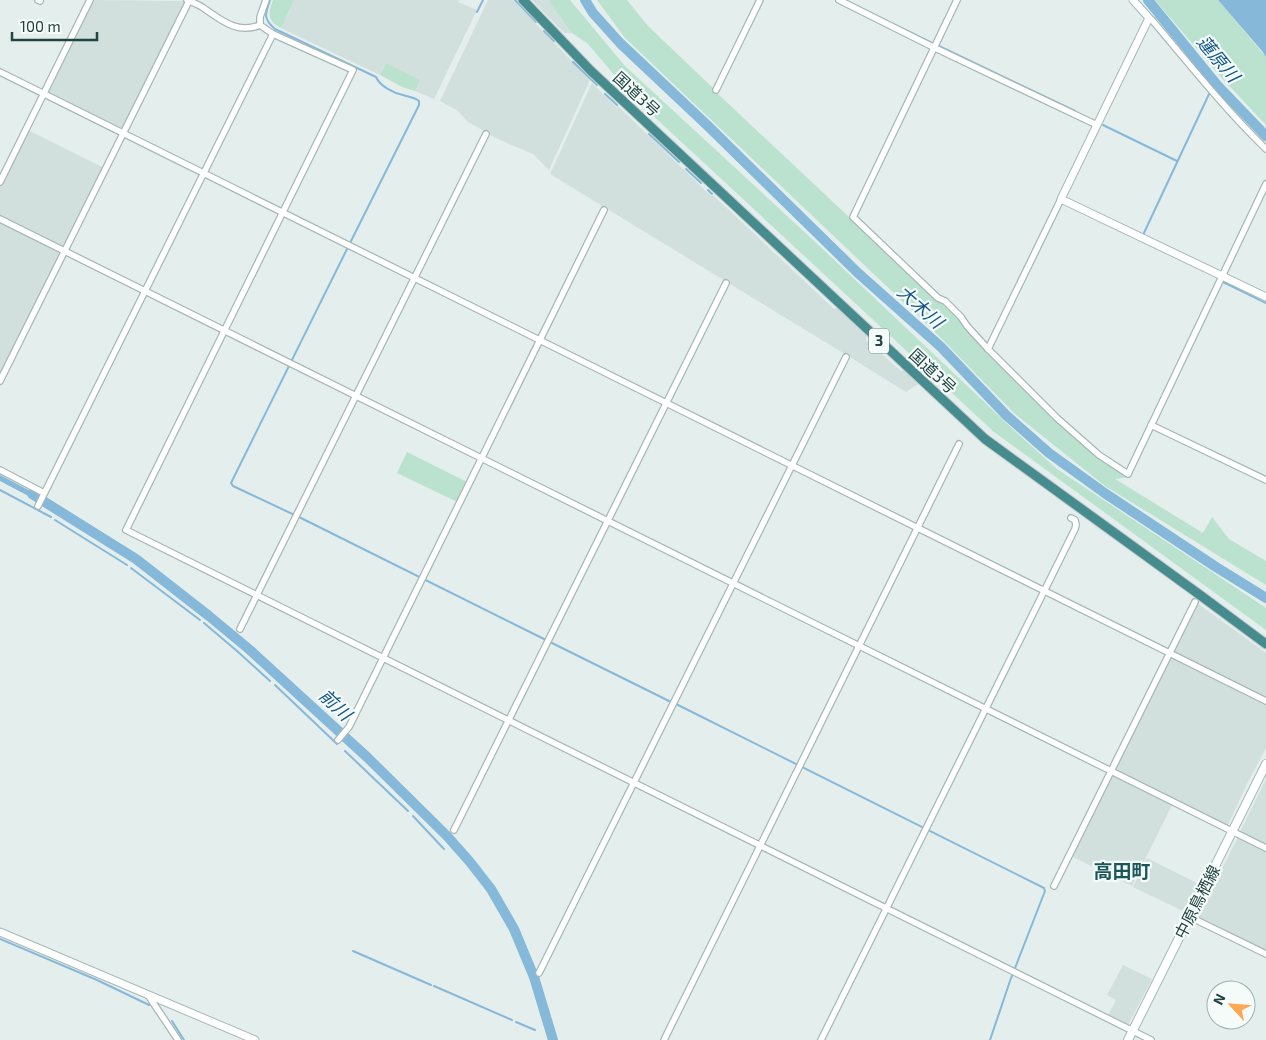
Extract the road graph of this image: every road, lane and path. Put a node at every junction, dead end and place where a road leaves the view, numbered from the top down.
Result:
1 (90, 0) edge
2 (188, 0) edge
3 (266, 0) edge
4 (523, 0) edge
5 (760, 0) edge
6 (839, 0) edge
7 (957, 0) edge
8 (1133, 0) edge
9 (1148, 18) junction
10 (260, 25) junction
11 (273, 34) junction
12 (935, 48) junction
13 (0, 72) edge
14 (716, 90) dead end
15 (43, 94) junction
16 (1097, 125) junction
17 (123, 133) junction
18 (486, 134) dead end
19 (1266, 149) edge
20 (204, 173) junction
21 (0, 182) edge
22 (1266, 184) edge
23 (1061, 198) junction
24 (604, 210) dead end
25 (283, 212) junction
26 (0, 219) edge
27 (65, 251) junction
28 (1222, 276) junction
29 (414, 277) junction
30 (726, 283) dead end
31 (145, 291) junction
32 (1266, 297) edge
33 (225, 331) junction
34 (540, 340) junction
35 (988, 349) junction
36 (846, 357) dead end
37 (0, 381) edge
38 (355, 395) junction
39 (666, 403) junction
40 (1151, 425) junction
41 (959, 444) dead end
42 (481, 458) junction
43 (792, 466) junction
44 (0, 470) edge
45 (1266, 480) edge
46 (44, 493) junction
47 (38, 505) dead end
48 (1071, 518) dead end
49 (607, 521) junction
50 (918, 528) junction
51 (733, 584) junction
52 (1044, 590) junction
53 (256, 595) junction
54 (1195, 602) dead end
55 (240, 628) dead end
56 (1266, 644) edge
57 (859, 646) junction
58 (1170, 653) junction
59 (382, 658) junction
60 (1266, 701) edge
61 (986, 710) junction
62 (508, 720) junction
63 (338, 740) dead end
64 (1266, 764) edge
65 (1110, 771) junction
66 (634, 784) junction
67 (454, 830) dead end
68 (1233, 831) junction
69 (760, 846) junction
70 (1266, 848) edge
71 (1054, 886) dead end
72 (886, 908) junction
73 (1190, 917) junction
74 (0, 932) edge
75 (1266, 954) edge
76 (539, 973) dead end
77 (148, 995) junction
78 (1133, 1031) junction
79 (178, 1040) edge
80 (255, 1040) edge
81 (664, 1040) edge
82 (820, 1040) edge
83 (1128, 1040) edge
84 (1151, 1040) edge

1 - 15 street
2 - 10 street
2 - 17 street
3 - 10 street
4 - 56 highway, 国道3号 / 3
5 - 14 street
6 - 12 street
7 - 12 street
8 - 9 street
9 - 16 street
9 - 19 street
10 - 11 street
11 - 20 street
11 - 25 street
12 - 16 street
12 - 35 street
13 - 15 street
15 - 17 street
15 - 21 street
16 - 23 street
17 - 20 street
17 - 27 street
18 - 29 street
20 - 25 street
20 - 31 street
22 - 28 street
23 - 28 street
23 - 35 street
24 - 34 street
25 - 29 street
25 - 33 street
26 - 27 street
27 - 31 street
27 - 37 street
28 - 32 street
28 - 40 street
29 - 34 street
29 - 38 street
30 - 39 street
31 - 33 street
31 - 46 street
33 - 38 street
33 - 53 street
34 - 39 street
34 - 42 street
35 - 40 street
36 - 43 street
38 - 42 street
38 - 53 street
39 - 43 street
39 - 49 street
40 - 45 street
41 - 50 street
42 - 49 street
42 - 59 street
43 - 50 street
43 - 51 street
44 - 46 street
46 - 47 street
48 - 52 street
49 - 51 street
49 - 62 street
50 - 52 street
50 - 57 street
51 - 57 street
51 - 66 street
52 - 58 street
52 - 61 street
53 - 55 street
53 - 59 street
54 - 58 street
57 - 61 street
57 - 69 street
58 - 60 street
58 - 65 street
59 - 62 street
59 - 63 street
61 - 65 street
61 - 72 street
62 - 66 street
62 - 67 street
64 - 68 main road, 中原鳥栖線
65 - 68 street
65 - 71 street
66 - 69 street
66 - 76 street
68 - 70 street
68 - 73 main road, 中原鳥栖線
69 - 72 street
69 - 81 street
72 - 78 street
72 - 82 street
73 - 75 street
73 - 78 main road, 中原鳥栖線
74 - 77 street
77 - 79 street
77 - 80 street
78 - 83 main road, 中原鳥栖線
78 - 84 street

